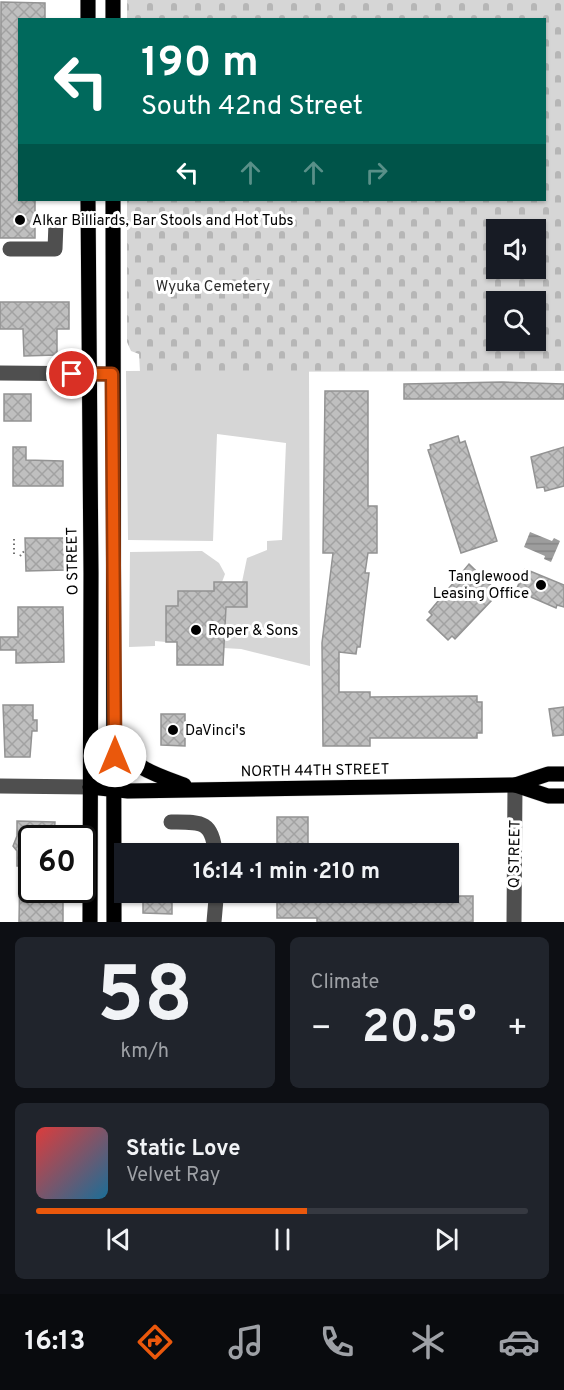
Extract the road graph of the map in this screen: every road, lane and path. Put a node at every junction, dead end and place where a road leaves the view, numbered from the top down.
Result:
1 (88, 0) edge
2 (113, 0) edge
3 (88, 18) edge
4 (113, 18) edge
5 (88, 201) edge
6 (113, 201) edge
7 (56, 223) dead end
8 (10, 249) dead end
9 (0, 373) edge
10 (87, 374) junction
11 (112, 374) junction
12 (14, 538) dead end
13 (25, 550) dead end
14 (14, 556) dead end
15 (20, 556) dead end
16 (115, 739) junction
17 (564, 774) edge
18 (515, 785) junction
19 (0, 786) edge
20 (90, 787) junction
21 (115, 789) junction
22 (195, 790) junction
23 (564, 796) edge
24 (171, 822) dead end
25 (214, 843) edge
26 (216, 903) edge
27 (90, 922) edge
28 (114, 922) edge
29 (214, 922) edge
30 (514, 922) edge

1 - 3 main road
2 - 4 main road
5 - 10 main road, O STREET
6 - 11 main road
7 - 8 street
9 - 10 street
10 - 11 street
10 - 20 main road, O STREET
11 - 16 main road
12 - 14 path
13 - 15 path
16 - 21 main road
16 - 22 main road
17 - 18 main road, NORTH 44TH STREET
18 - 22 main road, NORTH 44TH STREET
18 - 23 main road, NORTH 44TH STREET
18 - 30 street, Q STREET
19 - 20 street
20 - 21 main road, NORTH 44TH STREET
20 - 27 main road, O STREET
21 - 22 main road, NORTH 44TH STREET
21 - 28 main road
24 - 25 street
26 - 29 street

